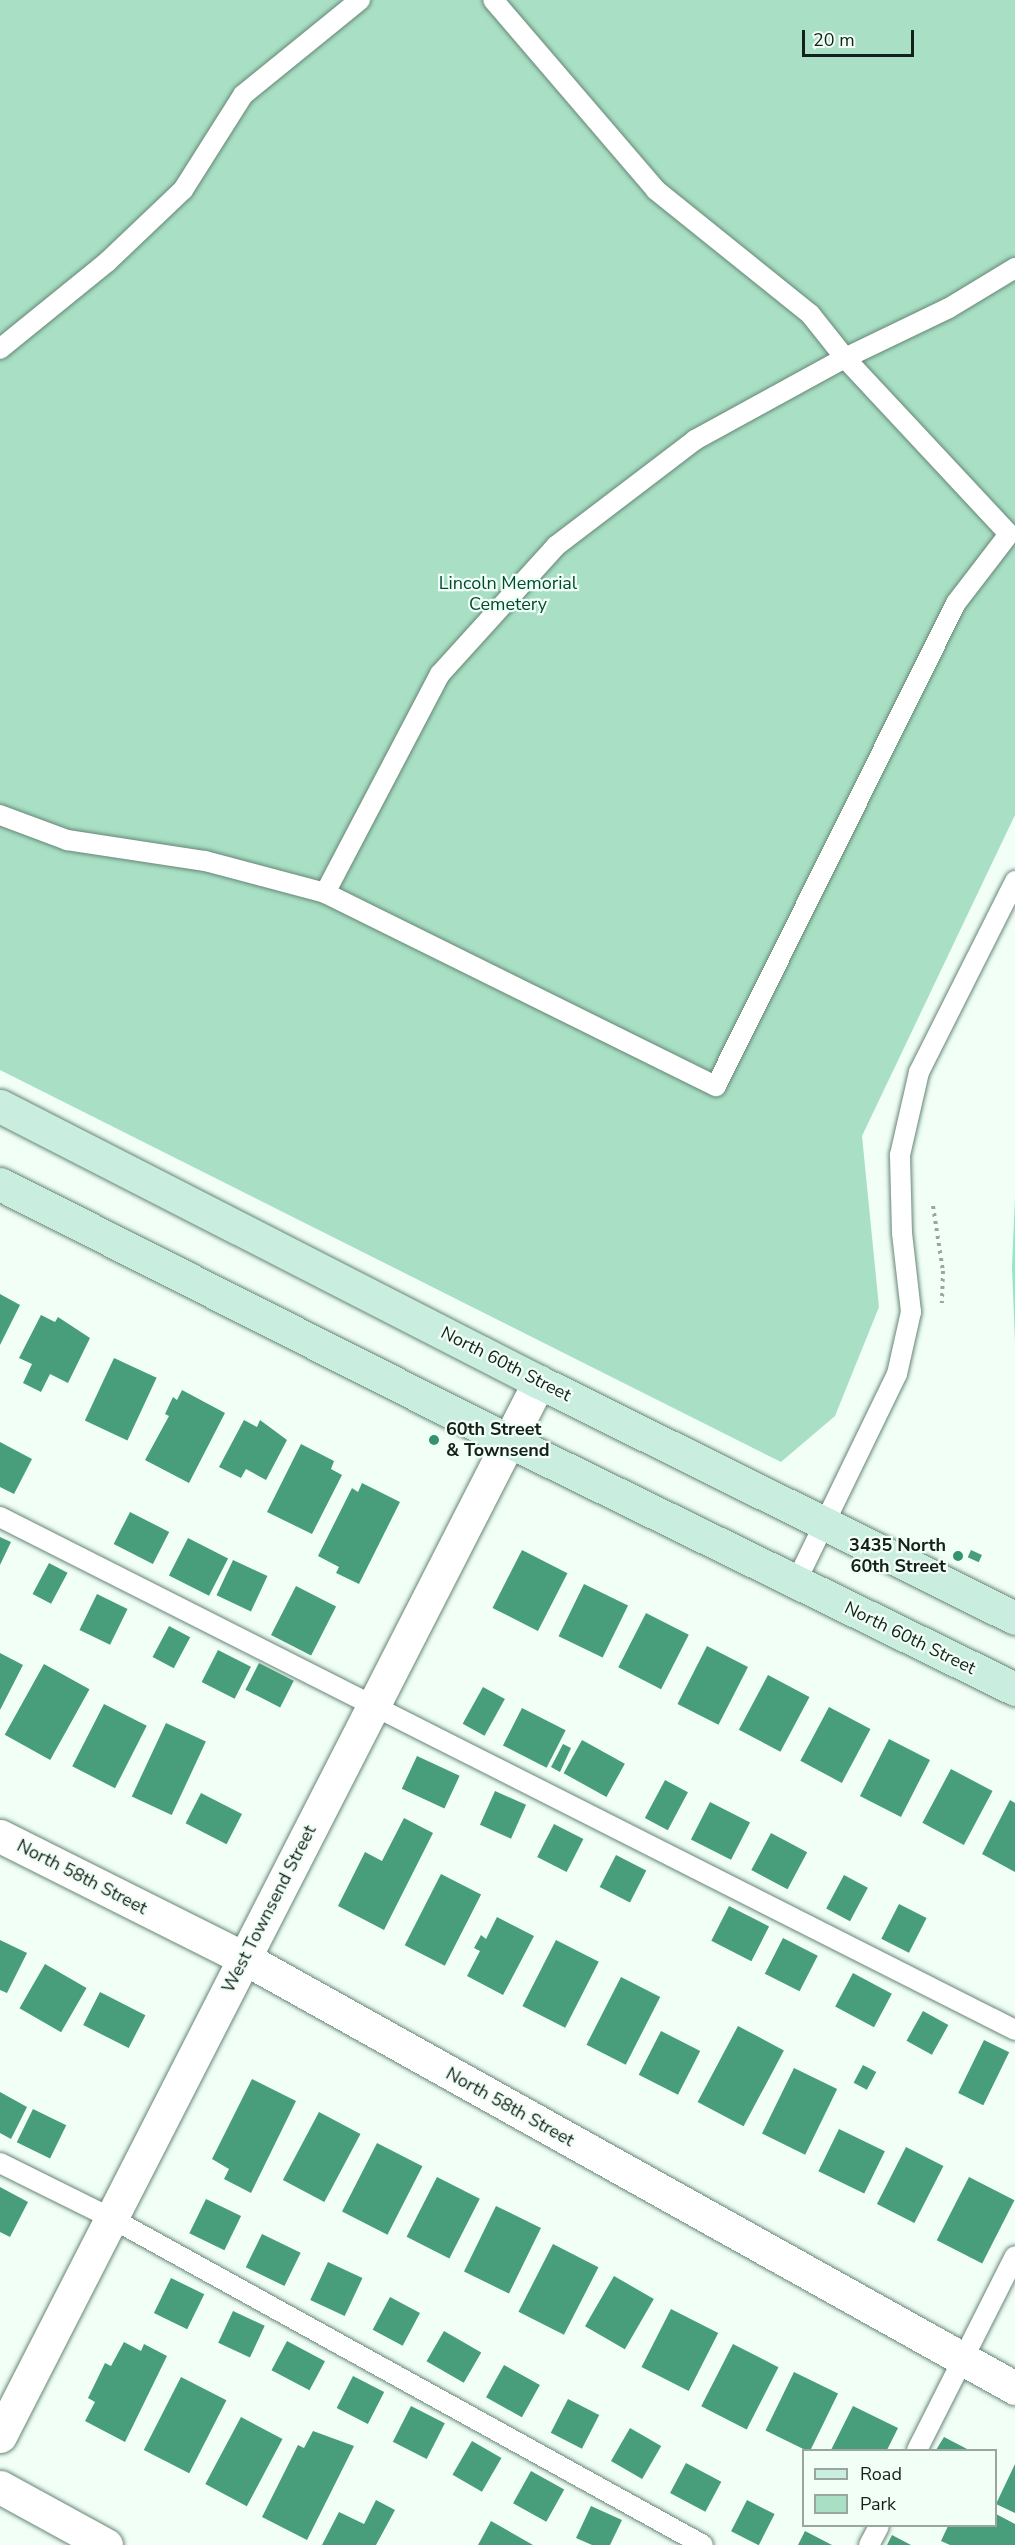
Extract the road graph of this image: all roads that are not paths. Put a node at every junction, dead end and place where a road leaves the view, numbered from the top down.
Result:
1 (360, 0) edge
2 (493, 0) edge
3 (1015, 268) edge
4 (0, 349) edge
5 (845, 358) junction
6 (0, 815) edge
7 (1015, 881) edge
8 (325, 893) junction
9 (0, 1106) edge
10 (0, 1184) edge
11 (539, 1382) junction
12 (509, 1441) junction
13 (0, 1517) edge
14 (825, 1523) junction
15 (796, 1582) junction
16 (1015, 1618) edge
17 (1015, 1689) edge
18 (372, 1707) junction
19 (0, 1836) edge
20 (244, 1958) junction
21 (1015, 2030) edge
22 (0, 2163) edge
23 (111, 2218) junction
24 (1015, 2256) edge
25 (963, 2359) junction
26 (1015, 2388) edge
27 (0, 2436) edge
28 (918, 2449) edge
29 (0, 2487) edge
30 (878, 2527) edge
31 (106, 2545) edge
32 (702, 2545) edge
33 (869, 2545) edge

1 - 4 lane
2 - 5 lane
3 - 5 lane
5 - 8 lane
5 - 8 lane
6 - 8 lane
7 - 14 lane
9 - 11 main road, North 60th Street
10 - 12 main road, North 60th Street
11 - 12 street, West Townsend Street
11 - 14 main road, North 60th Street
12 - 15 main road, North 60th Street
12 - 18 street, West Townsend Street
13 - 18 lane
14 - 15 lane
14 - 16 main road, North 60th Street
15 - 17 main road, North 60th Street
18 - 20 street, West Townsend Street
18 - 21 lane
19 - 20 street, North 58th Street
20 - 23 street, West Townsend Street
20 - 25 street, North 58th Street
22 - 23 lane
23 - 27 street, West Townsend Street
23 - 32 lane
24 - 25 lane
25 - 26 street, North 58th Street
25 - 28 lane
29 - 31 street
30 - 33 lane

